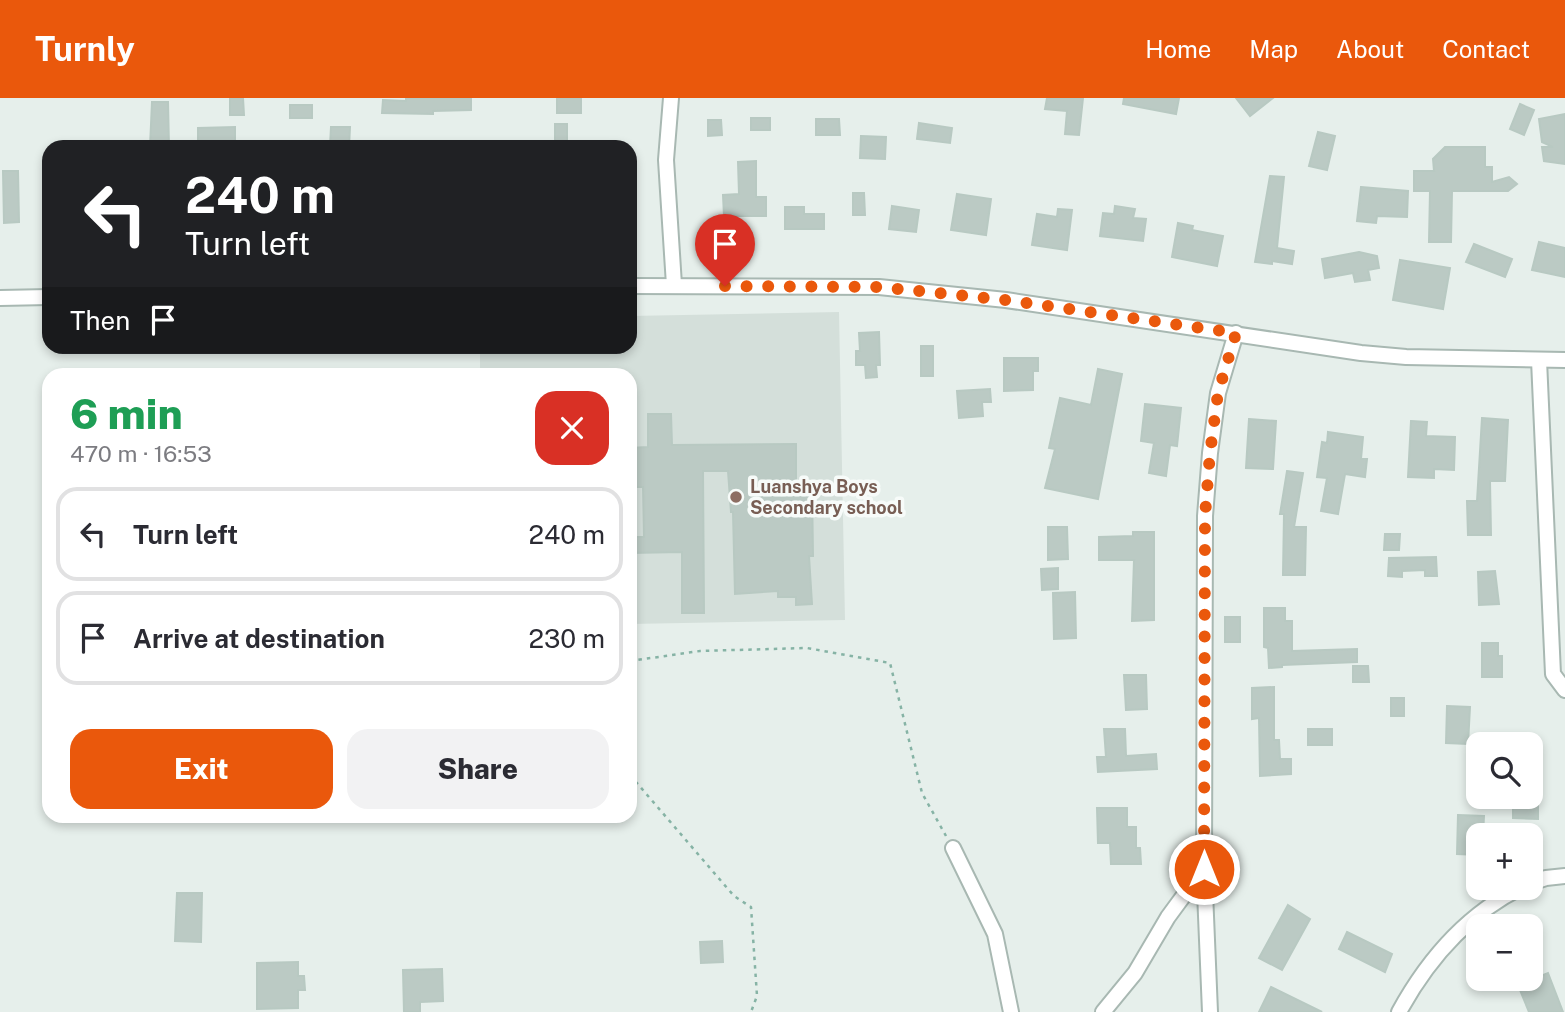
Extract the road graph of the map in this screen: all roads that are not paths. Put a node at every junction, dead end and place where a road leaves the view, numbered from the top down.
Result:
1 (671, 98) edge
2 (674, 285) junction
3 (637, 286) edge
4 (42, 297) edge
5 (0, 298) edge
6 (1236, 333) junction
7 (1539, 360) junction
8 (1565, 360) edge
9 (1565, 690) edge
10 (953, 848) road end
11 (1204, 869) junction
12 (1565, 876) edge
13 (1543, 879) edge
14 (1503, 900) edge
15 (1011, 1012) edge
16 (1103, 1012) edge
17 (1210, 1012) edge
18 (1399, 1012) edge

1 - 2 street
2 - 3 street
2 - 6 street
4 - 5 street
6 - 7 street
6 - 11 street
7 - 8 street
7 - 9 street
10 - 15 street
11 - 16 street
11 - 17 street
12 - 13 street
14 - 18 street

